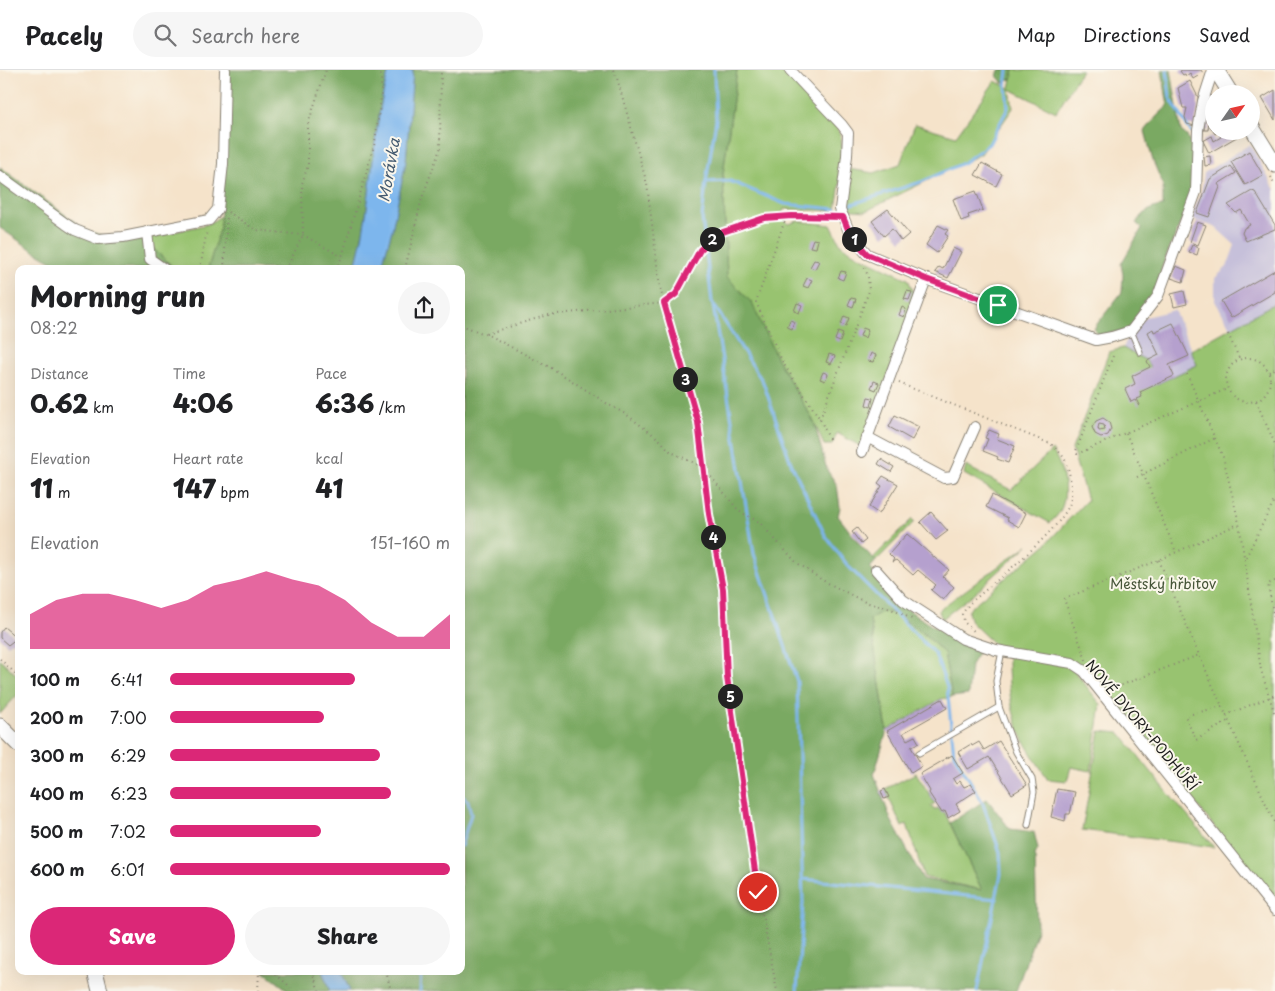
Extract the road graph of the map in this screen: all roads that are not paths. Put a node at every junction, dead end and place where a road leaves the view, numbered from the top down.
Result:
1 (225, 70) edge
2 (790, 70) edge
3 (1215, 70) edge
4 (1225, 85) edge
5 (1260, 140) edge
6 (1275, 165) edge
7 (0, 176) edge
8 (147, 232) junction
9 (158, 265) edge
10 (926, 279) junction
11 (1131, 331) junction
12 (1140, 352) dead end
13 (975, 426) dead end
14 (867, 437) junction
15 (862, 452) dead end
16 (876, 570) dead end
17 (1002, 651) junction
18 (999, 707) junction
19 (0, 726) edge
20 (15, 741) edge
21 (919, 753) dead end
22 (1028, 825) dead end
23 (1275, 910) edge
24 (97, 975) edge
25 (100, 991) edge

1 - 8 street
2 - 10 street
3 - 4 main road
3 - 11 street
5 - 6 main road
7 - 8 street
8 - 9 street
10 - 11 street
10 - 14 street
11 - 12 lane
13 - 14 street
14 - 15 street
16 - 17 street, NOVÉ DVORY-PODHŮŘÍ
17 - 18 lane
17 - 23 street, NOVÉ DVORY-PODHŮŘÍ
18 - 21 lane
18 - 22 lane
19 - 20 main road
24 - 25 main road

